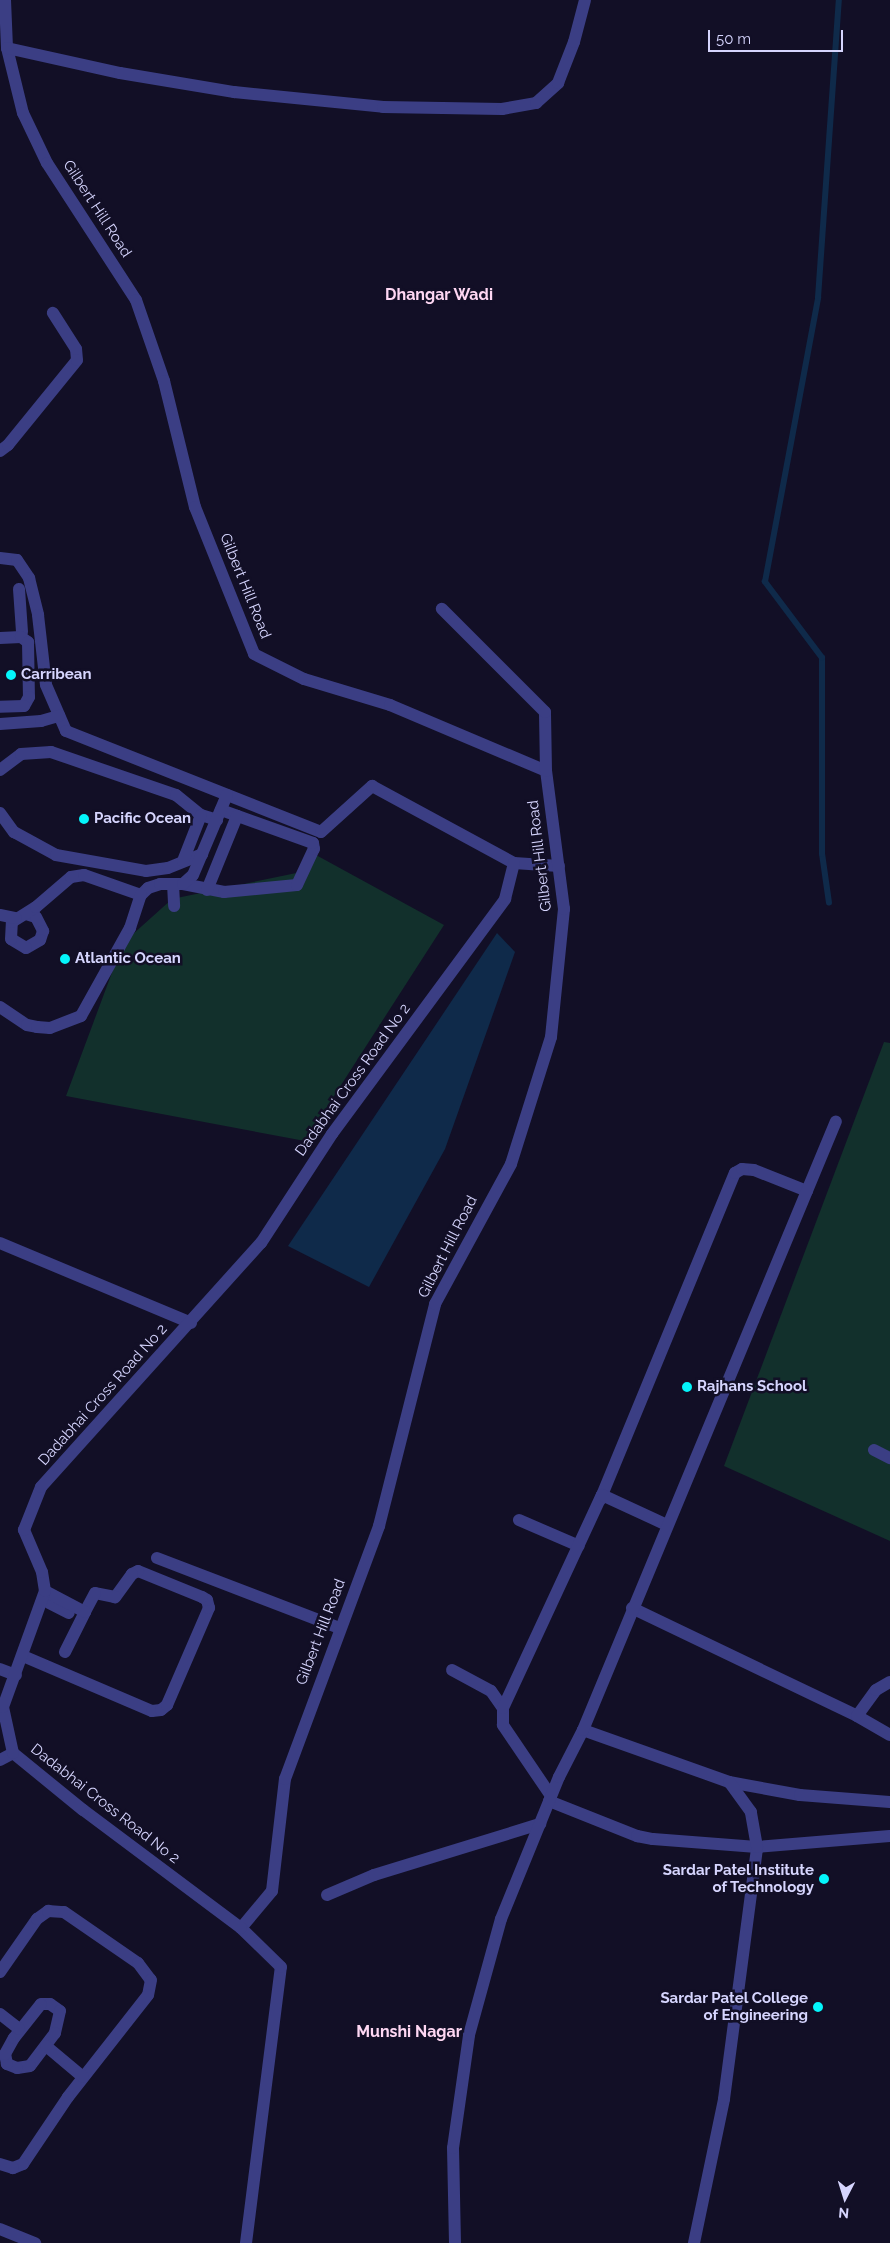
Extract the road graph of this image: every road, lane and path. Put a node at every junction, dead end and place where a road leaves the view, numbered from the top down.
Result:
1 (5, 0) edge
2 (585, 0) edge
3 (7, 48) junction
4 (53, 313) dead end
5 (0, 451) edge
6 (0, 558) edge
7 (19, 589) dead end
8 (442, 609) dead end
9 (40, 630) junction
10 (22, 632) junction
11 (0, 634) edge
12 (0, 638) edge
13 (0, 707) edge
14 (59, 716) junction
15 (0, 724) edge
16 (0, 770) edge
17 (546, 771) junction
18 (226, 795) junction
19 (0, 813) edge
20 (201, 815) junction
21 (237, 816) junction
22 (216, 820) junction
23 (228, 839) junction
24 (202, 854) junction
25 (183, 861) junction
26 (514, 863) junction
27 (559, 866) junction
28 (178, 884) junction
29 (207, 890) junction
30 (141, 895) junction
31 (174, 906) dead end
32 (0, 915) edge
33 (0, 1007) edge
34 (836, 1121) dead end
35 (808, 1191) junction
36 (0, 1243) edge
37 (191, 1323) junction
38 (874, 1450) dead end
39 (890, 1458) edge
40 (600, 1500) junction
41 (519, 1520) dead end
42 (667, 1525) junction
43 (579, 1546) junction
44 (157, 1558) dead end
45 (44, 1595) junction
46 (632, 1608) junction
47 (85, 1612) junction
48 (69, 1613) dead end
49 (339, 1628) junction
50 (65, 1652) dead end
51 (23, 1656) junction
52 (0, 1669) edge
53 (452, 1670) dead end
54 (16, 1675) junction
55 (890, 1682) edge
56 (503, 1708) junction
57 (857, 1716) junction
58 (583, 1730) junction
59 (890, 1735) edge
60 (13, 1753) junction
61 (0, 1760) edge
62 (729, 1782) junction
63 (550, 1798) junction
64 (890, 1802) edge
65 (540, 1824) junction
66 (890, 1836) edge
67 (757, 1847) junction
68 (327, 1895) dead end
69 (241, 1928) junction
70 (0, 1972) edge
71 (0, 2014) edge
72 (19, 2030) junction
73 (46, 2046) junction
74 (83, 2077) junction
75 (0, 2164) edge
76 (0, 2229) edge
77 (35, 2243) edge
78 (246, 2243) edge
79 (455, 2243) edge
80 (694, 2243) edge

1 - 3 street, Gilbert Hill Road
2 - 3 street
3 - 17 street, Gilbert Hill Road
4 - 5 street
6 - 9 street
7 - 10 street
8 - 17 street
9 - 10 street
9 - 14 street
10 - 11 street
12 - 13 street
14 - 15 street
14 - 18 street
16 - 20 street
17 - 27 street, Gilbert Hill Road
18 - 22 street
18 - 26 street
19 - 25 street
20 - 22 street
20 - 25 street
21 - 22 street
21 - 23 street
21 - 29 street
22 - 23 street
22 - 24 street
23 - 29 street
24 - 25 street
24 - 28 street
26 - 27 street
26 - 37 street, Dadabhai Cross Road No 2
27 - 49 street, Gilbert Hill Road
28 - 29 street
28 - 30 street
28 - 31 street
30 - 32 street
30 - 33 street
34 - 35 street
35 - 40 street
35 - 42 street
36 - 37 street
37 - 45 street, Dadabhai Cross Road No 2
38 - 39 street
40 - 42 street
40 - 43 street
41 - 43 street
42 - 46 street
43 - 56 street
44 - 49 street
45 - 47 street
45 - 48 street
45 - 51 street, Dadabhai Cross Road No 2
46 - 57 street
46 - 58 street
47 - 50 street
47 - 51 street
49 - 69 street, Gilbert Hill Road
51 - 54 street, Dadabhai Cross Road No 2
52 - 54 street
53 - 56 street
54 - 60 street, Dadabhai Cross Road No 2
55 - 57 street
56 - 63 street
57 - 59 street
58 - 62 street
58 - 63 street
60 - 61 street
60 - 69 street, Dadabhai Cross Road No 2
62 - 64 street
62 - 67 street
63 - 65 street
63 - 67 street
65 - 68 street
65 - 79 street
66 - 67 street
67 - 80 street
69 - 78 street, Dadabhai Cross Road No 2
70 - 74 street
71 - 72 street
72 - 73 street
72 - 73 street
73 - 74 street
74 - 75 street
76 - 77 street

